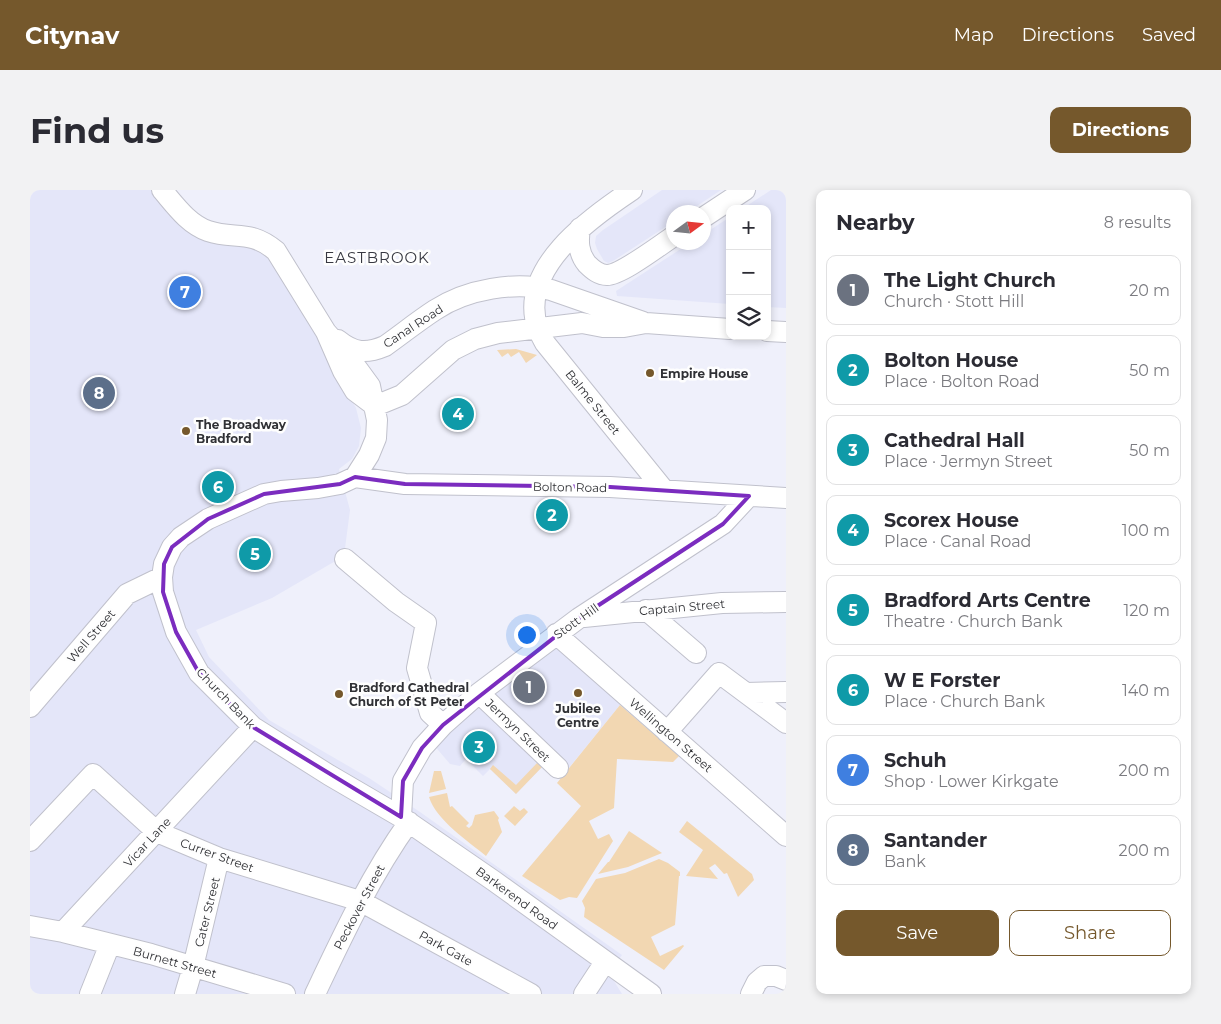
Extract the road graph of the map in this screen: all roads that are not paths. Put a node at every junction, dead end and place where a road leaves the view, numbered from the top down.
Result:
1 (162, 190) edge
2 (632, 190) edge
3 (745, 190) edge
4 (711, 212) edge
5 (580, 228) junction
6 (666, 241) edge
7 (538, 286) junction
8 (646, 323) junction
9 (538, 329) junction
10 (726, 329) edge
11 (771, 331) edge
12 (326, 332) junction
13 (786, 332) edge
14 (375, 406) junction
15 (354, 477) junction
16 (664, 490) junction
17 (749, 496) junction
18 (786, 498) edge
19 (345, 559) dead end
20 (162, 577) junction
21 (786, 602) edge
22 (646, 610) junction
23 (579, 618) junction
24 (556, 634) junction
25 (696, 653) dead end
26 (786, 692) edge
27 (479, 693) junction
28 (746, 693) junction
29 (30, 707) edge
30 (786, 723) edge
31 (443, 725) junction
32 (253, 727) junction
33 (667, 732) junction
34 (558, 768) dead end
35 (405, 819) junction
36 (157, 832) junction
37 (786, 836) edge
38 (30, 841) edge
39 (219, 858) junction
40 (360, 901) junction
41 (30, 926) edge
42 (64, 932) junction
43 (110, 944) junction
44 (605, 962) junction
45 (193, 967) junction
46 (624, 974) junction
47 (786, 980) edge
48 (90, 994) edge
49 (185, 994) edge
50 (285, 994) edge
51 (314, 994) edge
52 (531, 994) edge
53 (584, 994) edge
54 (635, 994) edge
55 (651, 994) edge
56 (751, 994) edge

1 - 12 street
2 - 5 street
3 - 4 street
5 - 6 street
5 - 7 street
7 - 8 street, Canal Road
7 - 9 street, Balme Street
7 - 12 street, Canal Road
8 - 9 street, Canal Road
8 - 10 street, Canal Road
9 - 14 street, Canal Road
9 - 16 street, Balme Street
11 - 13 street
12 - 14 street
14 - 15 street
15 - 16 street, Bolton Road
15 - 20 street, Church Bank
16 - 17 street, Bolton Road
17 - 18 street, Bolton Road
17 - 23 street, Stott Hill
19 - 31 street
20 - 29 street, Well Street
20 - 32 street, Church Bank
21 - 22 street, Captain Street
22 - 23 street, Captain Street
22 - 25 street
23 - 24 street, Stott Hill
24 - 27 street, Stott Hill
24 - 33 street, Wellington Street
26 - 28 street
27 - 31 street, Stott Hill
27 - 34 street, Jermyn Street
28 - 30 street
28 - 33 street
31 - 35 street, Stott Hill
32 - 35 street, Church Bank
32 - 36 street, Vicar Lane
33 - 37 street, Wellington Street
35 - 40 street, Peckover Street
35 - 44 street, Barkerend Road
36 - 38 street, Currer Street
36 - 39 street, Currer Street
36 - 42 street, Vicar Lane
39 - 40 street, Currer Street
39 - 45 street, Cater Street
40 - 51 street, Peckover Street
40 - 52 street, Park Gate
41 - 42 street
42 - 43 street, Burnett Street
43 - 45 street, Burnett Street
43 - 48 street
44 - 46 street, Barkerend Road
44 - 53 street
45 - 49 street, Cater Street
45 - 50 street, Burnett Street
46 - 54 street, Barkerend Road
46 - 55 street, Barkerend Road
47 - 56 street

